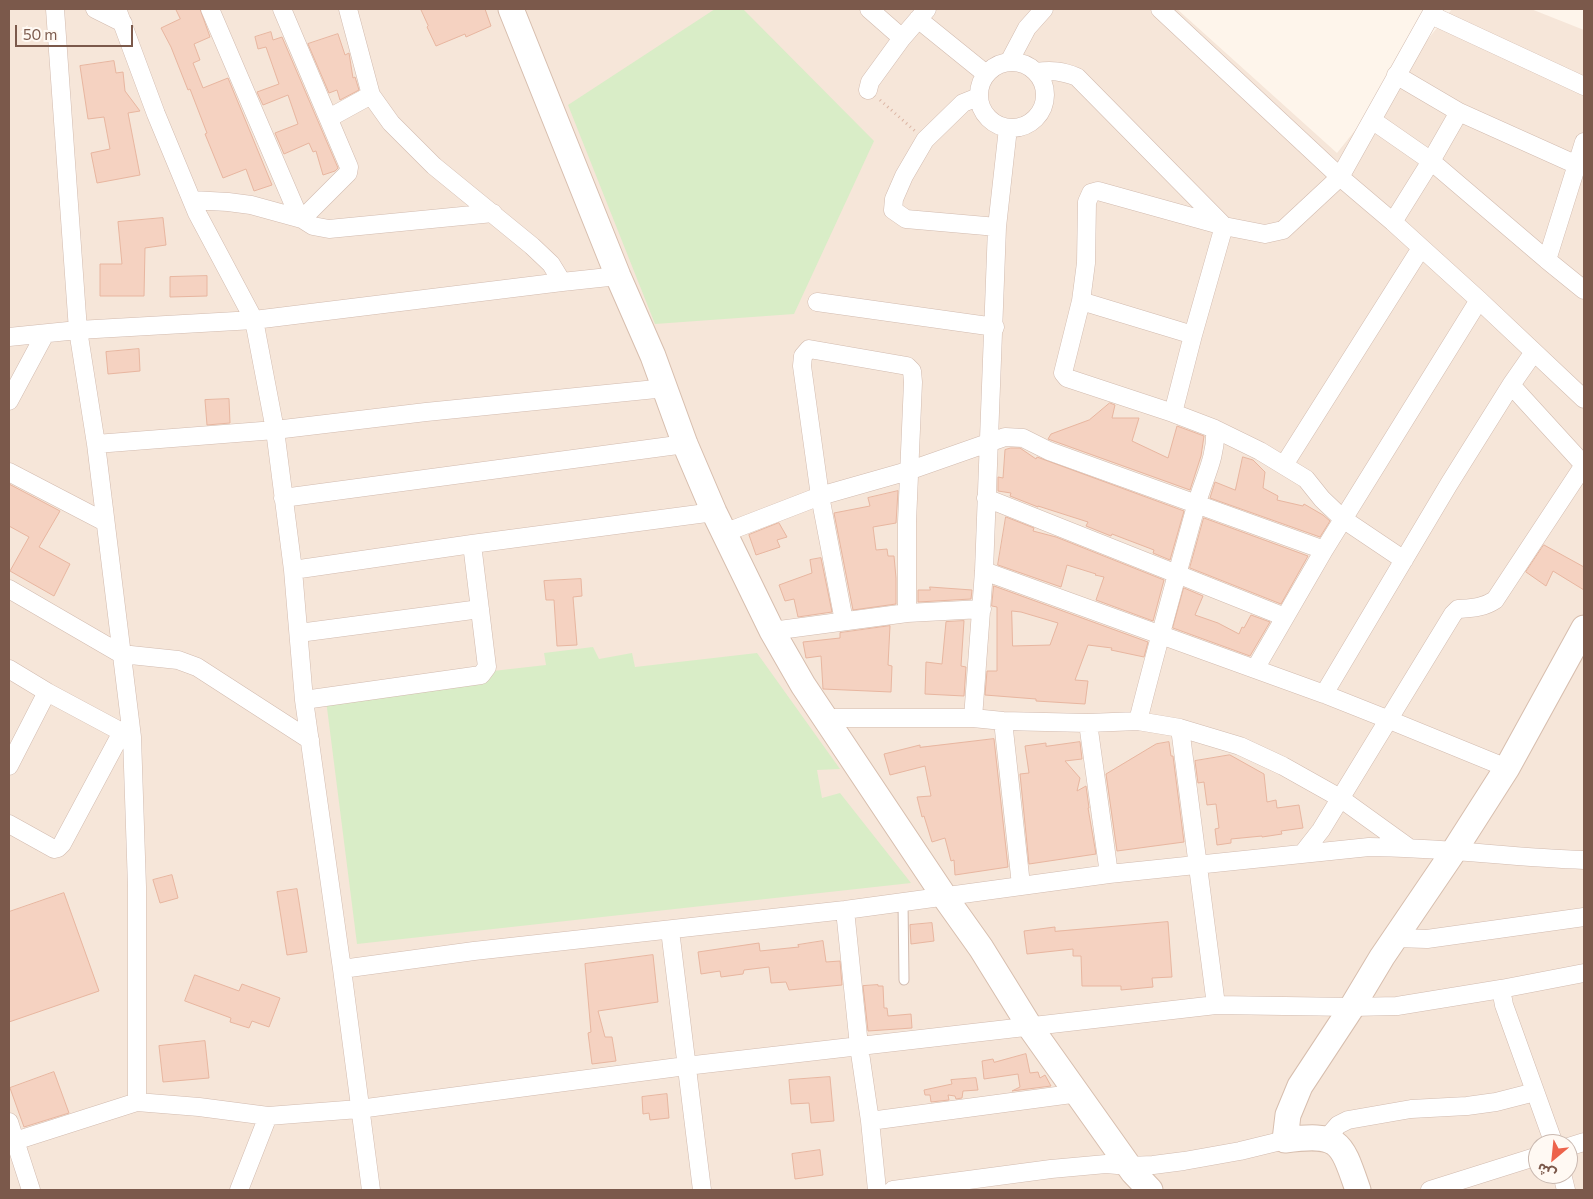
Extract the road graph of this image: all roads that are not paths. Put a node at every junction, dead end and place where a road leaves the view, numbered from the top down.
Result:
1 (56, 9) edge
2 (95, 9) edge
3 (210, 9) edge
4 (282, 9) edge
5 (348, 9) edge
6 (511, 9) edge
7 (869, 9) edge
8 (1044, 9) edge
9 (1160, 9) edge
10 (1432, 12) edge
11 (922, 14) edge
12 (120, 16) edge
13 (902, 38) junction
14 (1010, 62) junction
15 (1036, 72) junction
16 (986, 74) junction
17 (1396, 76) junction
18 (1584, 86) edge
19 (868, 90) road end
20 (371, 95) junction
21 (978, 97) junction
22 (1459, 112) junction
23 (329, 118) junction
24 (1372, 120) junction
25 (1008, 128) junction
26 (1584, 142) edge
27 (1431, 161) junction
28 (1577, 165) junction
29 (1340, 177) junction
30 (192, 200) junction
31 (493, 213) junction
32 (301, 218) junction
33 (1393, 222) junction
34 (1224, 226) junction
35 (997, 227) junction
36 (1421, 248) junction
37 (1547, 260) junction
38 (618, 276) junction
39 (562, 282) junction
40 (1584, 290) edge
41 (1081, 300) junction
42 (1479, 300) junction
43 (817, 302) dead end
44 (254, 320) junction
45 (995, 327) junction
46 (78, 330) junction
47 (46, 334) junction
48 (1193, 334) junction
49 (9, 337) edge
50 (1534, 352) junction
51 (1510, 384) junction
52 (666, 388) junction
53 (1584, 399) edge
54 (9, 401) edge
55 (1173, 412) junction
56 (1215, 429) junction
57 (275, 430) junction
58 (988, 442) junction
59 (96, 444) junction
60 (685, 444) junction
61 (1284, 464) junction
62 (1584, 465) edge
63 (908, 471) junction
64 (9, 472) edge
65 (820, 496) junction
66 (283, 498) junction
67 (986, 498) junction
68 (1197, 503) junction
69 (1343, 519) junction
70 (105, 522) junction
71 (719, 523) junction
72 (472, 544) junction
73 (1324, 550) junction
74 (1404, 560) junction
75 (293, 570) junction
76 (984, 571) junction
77 (1178, 573) junction
78 (9, 589) edge
79 (480, 609) junction
80 (982, 609) junction
81 (906, 614) junction
82 (1285, 617) junction
83 (844, 621) junction
84 (1584, 628) edge
85 (772, 631) junction
86 (299, 633) junction
87 (1161, 634) junction
88 (121, 654) junction
89 (1255, 669) junction
90 (9, 670) edge
91 (47, 692) junction
92 (1324, 694) junction
93 (304, 700) junction
94 (826, 718) junction
95 (973, 718) junction
96 (1387, 719) junction
97 (1003, 721) junction
98 (1138, 721) junction
99 (1088, 723) junction
100 (1180, 728) junction
101 (127, 735) junction
102 (310, 740) junction
103 (9, 766) edge
104 (1507, 768) junction
105 (1340, 798) junction
106 (9, 824) edge
107 (1408, 847) junction
108 (1454, 852) junction
109 (1303, 853) junction
110 (1584, 860) edge
111 (1197, 866) junction
112 (1110, 874) junction
113 (1021, 885) junction
114 (944, 896) junction
115 (903, 902) junction
116 (845, 910) junction
117 (1584, 917) edge
118 (670, 930) junction
119 (1395, 938) junction
120 (342, 968) junction
121 (1584, 972) edge
122 (904, 980) dead end
123 (1501, 990) junction
124 (1216, 1005) junction
125 (1352, 1007) junction
126 (1030, 1027) junction
127 (860, 1046) junction
128 (686, 1066) junction
129 (1535, 1092) junction
130 (1079, 1093) junction
131 (137, 1102) junction
132 (359, 1109) junction
133 (268, 1116) junction
134 (870, 1121) junction
135 (9, 1122) edge
136 (1550, 1134) edge
137 (1326, 1139) junction
138 (1285, 1140) junction
139 (15, 1141) junction
140 (1528, 1160) edge
141 (1129, 1166) junction
142 (1476, 1183) edge
143 (32, 1190) edge
144 (239, 1190) edge
145 (371, 1190) edge
146 (702, 1190) edge
147 (877, 1190) edge
148 (893, 1190) edge
149 (1150, 1190) edge
150 (1358, 1190) edge
151 (1430, 1190) edge

1 - 46 street
2 - 12 street
3 - 32 street
4 - 23 street
5 - 20 street
6 - 38 main road
7 - 13 street
8 - 14 street
9 - 29 street
10 - 17 street
10 - 18 street
11 - 13 street
11 - 16 street
12 - 30 street
13 - 19 street
14 - 15 street
14 - 16 street
15 - 25 street
15 - 34 street
16 - 21 street
17 - 22 street
17 - 24 street
20 - 23 street
20 - 31 street
21 - 25 street
21 - 35 street
22 - 27 street
22 - 28 street
23 - 32 street
24 - 27 street
24 - 29 street
25 - 35 street
26 - 28 street
27 - 33 street
27 - 37 street
28 - 37 street
29 - 33 street
29 - 34 street
30 - 32 street
30 - 44 street
31 - 32 street
31 - 39 street
33 - 36 street
34 - 41 street
34 - 48 street
35 - 45 street
36 - 42 street
36 - 61 street
37 - 40 street
38 - 39 street
38 - 52 main road
39 - 44 street
41 - 48 street
41 - 55 street
42 - 50 street
42 - 69 street
43 - 45 street
44 - 46 street
44 - 57 street
45 - 58 street
46 - 47 street
46 - 59 street
47 - 49 street
47 - 54 street
48 - 55 street
50 - 51 street
50 - 53 street
51 - 62 street
51 - 74 street
52 - 57 street
52 - 60 main road
55 - 56 street
56 - 61 street
56 - 68 street
57 - 59 street
57 - 66 street
58 - 63 street
58 - 67 street
58 - 68 street
59 - 70 street
60 - 66 street
60 - 71 main road
61 - 69 street
62 - 96 street
63 - 65 street
63 - 65 street
63 - 81 street
64 - 70 street
65 - 71 street
65 - 83 street
66 - 75 street
67 - 76 street
67 - 77 street
68 - 73 street
68 - 77 street
69 - 73 street
69 - 74 street
70 - 88 street
71 - 72 street
71 - 85 main road
72 - 75 street
72 - 79 street
73 - 82 street
74 - 92 street
75 - 86 street
76 - 80 street
76 - 87 street
77 - 82 street
77 - 87 street
78 - 88 street
79 - 86 street
79 - 93 street
80 - 81 street
80 - 95 street
81 - 83 street
82 - 89 street
83 - 85 street
84 - 104 main road
85 - 94 main road
86 - 93 street
87 - 89 street
87 - 98 street
88 - 101 street
88 - 102 street
89 - 92 street
90 - 91 street
91 - 101 street
91 - 103 street
92 - 96 street
93 - 102 street
94 - 95 street
94 - 114 main road
95 - 97 street
96 - 104 street
96 - 105 street
97 - 99 street
97 - 113 street
98 - 99 street
98 - 100 street
99 - 112 street
100 - 105 street
100 - 111 street
101 - 106 street
101 - 131 street
102 - 120 street
104 - 108 main road
105 - 107 street
105 - 109 street
107 - 108 street
107 - 109 street
108 - 110 street
108 - 119 main road
109 - 111 street
111 - 112 street
111 - 124 street
112 - 113 street
113 - 114 street
114 - 115 street
114 - 126 main road
115 - 116 street
115 - 122 lane
116 - 118 street
116 - 127 street
117 - 119 street
118 - 120 street
118 - 128 street
119 - 125 main road
120 - 132 street
121 - 123 street
123 - 125 street
123 - 129 street
124 - 125 street
124 - 126 street
125 - 138 main road
126 - 127 street
126 - 130 main road
127 - 128 street
127 - 134 street
128 - 132 street
128 - 146 street
129 - 136 street
129 - 137 street
130 - 134 street
130 - 141 main road
131 - 133 street
131 - 139 street
132 - 133 street
132 - 145 street
133 - 144 street
134 - 147 street
135 - 139 street
137 - 138 main road
137 - 150 main road
138 - 141 street
139 - 143 street
140 - 142 street
141 - 148 street
141 - 149 main road
142 - 151 street

